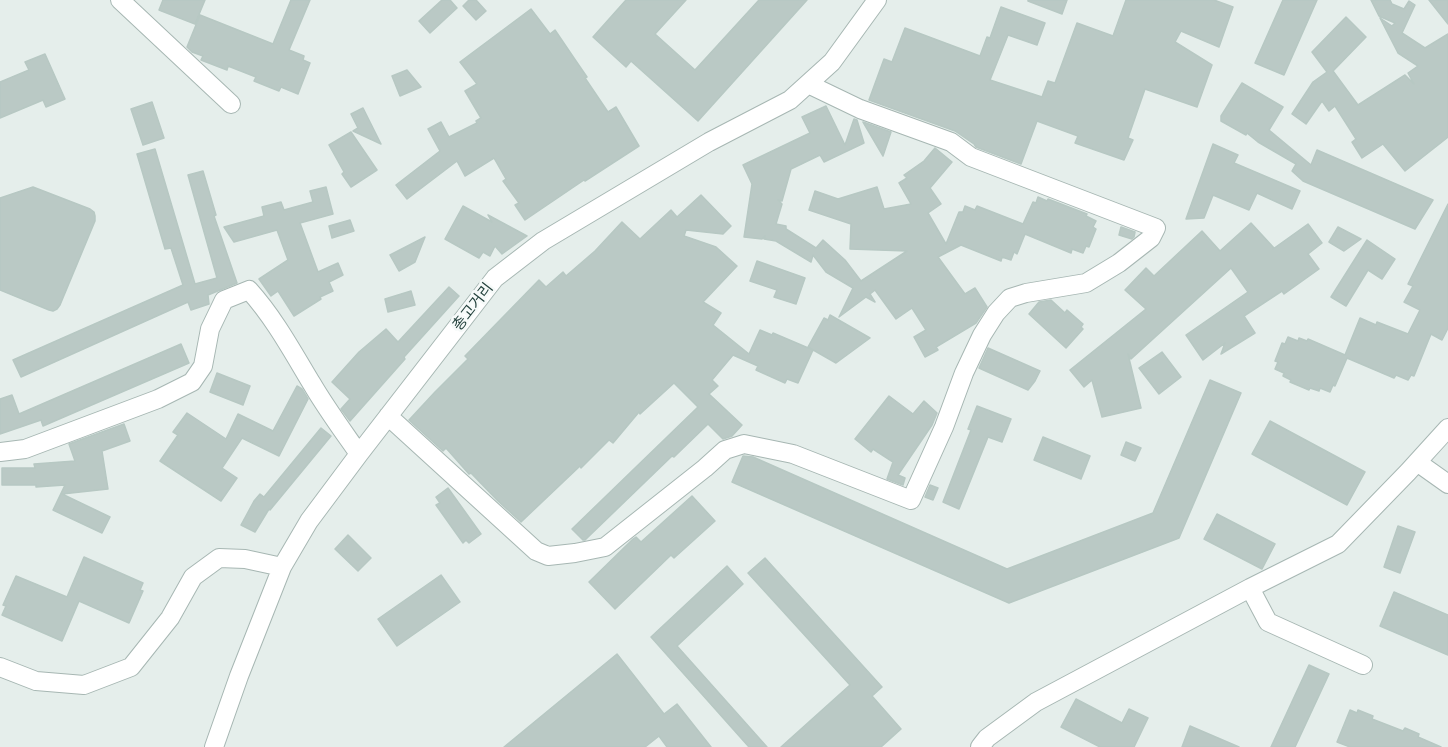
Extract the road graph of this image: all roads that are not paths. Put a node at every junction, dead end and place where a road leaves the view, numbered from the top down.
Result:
1 (120, 0) edge
2 (877, 0) edge
3 (808, 84) junction
4 (231, 104) dead end
5 (388, 416) junction
6 (1448, 428) edge
7 (0, 452) edge
8 (359, 454) junction
9 (1417, 462) junction
10 (1448, 484) edge
11 (282, 567) junction
12 (1250, 588) junction
13 (1363, 665) dead end
14 (0, 667) edge
15 (214, 747) edge
16 (980, 747) edge

1 - 4 street
2 - 3 street, 총고거리
3 - 5 street, 총고거리
3 - 5 street
5 - 8 street, 총고거리
6 - 9 street
7 - 8 street
8 - 11 street, 총고거리
9 - 10 street
9 - 12 street
11 - 14 street
11 - 15 street, 총고거리
12 - 13 street
12 - 16 street

